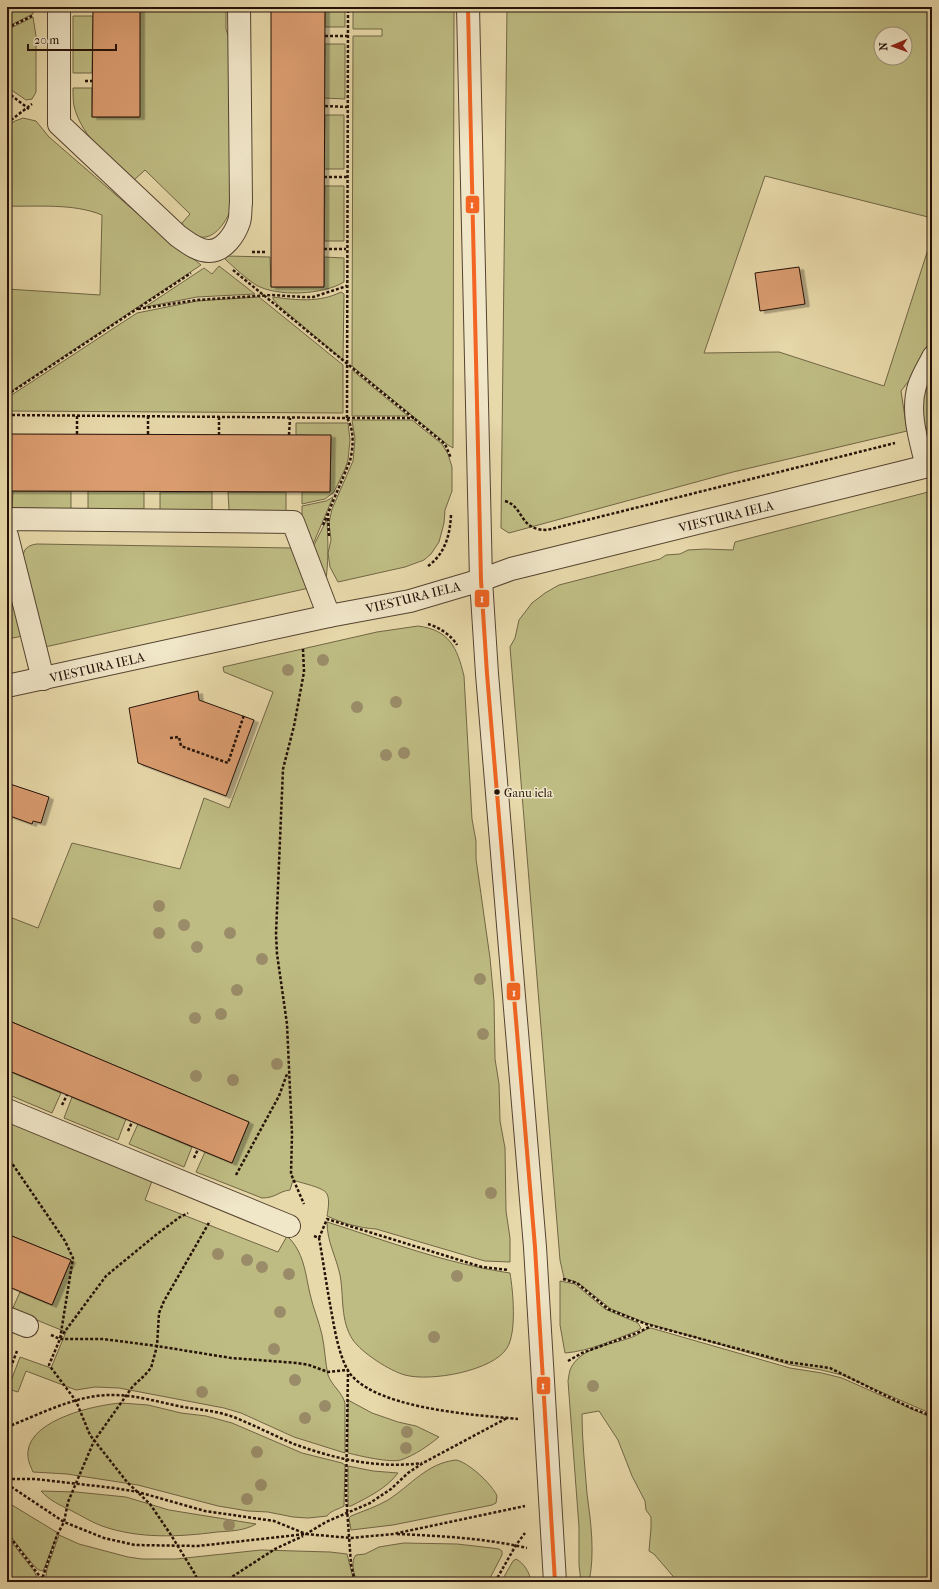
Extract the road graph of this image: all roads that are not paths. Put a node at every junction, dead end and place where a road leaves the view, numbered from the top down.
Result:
1 (59, 7) edge
2 (239, 7) edge
3 (468, 7) edge
4 (932, 355) edge
5 (928, 466) edge
6 (7, 519) edge
7 (7, 536) edge
8 (481, 580) junction
9 (329, 616) junction
10 (43, 678) junction
11 (7, 686) edge
12 (7, 1110) edge
13 (289, 1226) road end
14 (554, 1582) edge

1 - 2 street
3 - 8 street
4 - 5 lane
5 - 8 street, VIESTURA IELA
6 - 9 street
7 - 10 street
8 - 9 street, VIESTURA IELA
8 - 14 street
9 - 10 street, VIESTURA IELA
10 - 11 street, VIESTURA IELA
12 - 13 street

